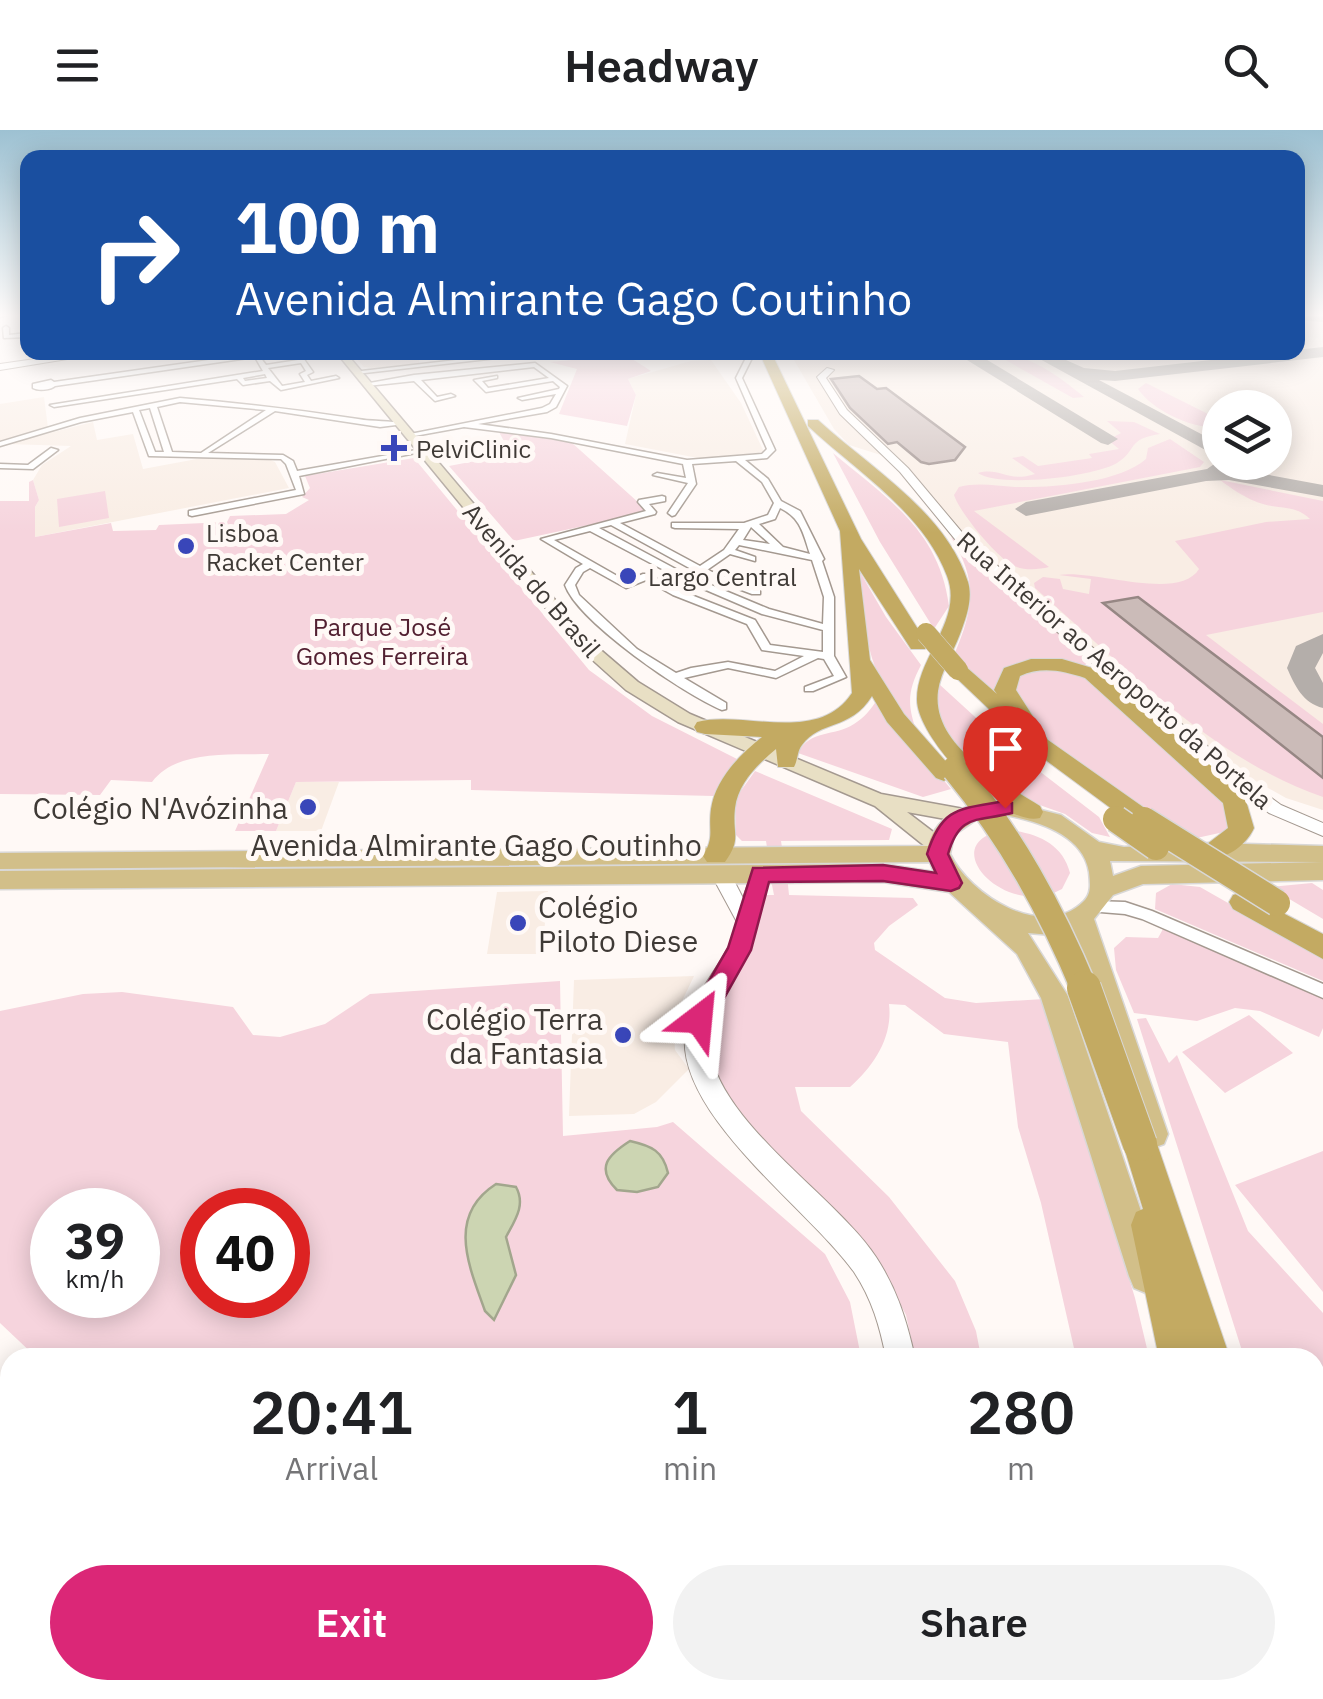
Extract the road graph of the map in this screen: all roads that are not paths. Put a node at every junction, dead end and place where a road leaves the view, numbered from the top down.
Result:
1 (52, 387) edge
2 (173, 387) edge
3 (174, 387) edge
4 (370, 387) edge
5 (423, 387) edge
6 (563, 387) edge
7 (743, 387) edge
8 (781, 387) edge
9 (795, 387) edge
10 (823, 387) edge
11 (827, 387) edge
12 (561, 391) junction
13 (450, 396) dead end
14 (522, 398) dead end
15 (180, 400) junction
16 (54, 405) junction
17 (154, 408) junction
18 (273, 408) junction
19 (136, 411) junction
20 (814, 423) junction
21 (400, 424) junction
22 (464, 425) junction
23 (58, 426) junction
24 (409, 435) junction
25 (0, 444) edge
26 (882, 448) junction
27 (54, 450) dead end
28 (422, 451) junction
29 (203, 452) junction
30 (169, 454) junction
31 (740, 459) junction
32 (686, 462) junction
33 (0, 466) edge
34 (295, 474) junction
35 (680, 479) junction
36 (692, 481) junction
37 (654, 490) dead end
38 (662, 500) junction
39 (778, 503) junction
40 (672, 512) junction
41 (192, 513) dead end
42 (612, 522) junction
43 (590, 527) junction
44 (745, 532) junction
45 (847, 534) junction
46 (780, 548) junction
47 (729, 551) junction
48 (752, 559) dead end
49 (819, 559) junction
50 (590, 564) junction
51 (698, 570) junction
52 (683, 578) junction
53 (664, 586) junction
54 (756, 592) dead end
55 (828, 628) junction
56 (931, 638) junction
57 (858, 644) junction
58 (822, 655) junction
59 (954, 675) junction
60 (673, 678) junction
61 (808, 689) dead end
62 (722, 706) dead end
63 (804, 726) junction
64 (705, 727) junction
65 (1040, 745) junction
66 (760, 751) junction
67 (786, 762) junction
68 (950, 771) junction
69 (877, 800) junction
70 (1031, 812) junction
71 (962, 815) junction
72 (1323, 830) edge
73 (1093, 849) junction
74 (938, 850) junction
75 (1211, 851) junction
76 (1323, 854) edge
77 (0, 861) edge
78 (719, 865) junction
79 (1323, 871) edge
80 (760, 874) junction
81 (0, 880) edge
82 (951, 883) junction
83 (1092, 904) junction
84 (988, 910) junction
85 (746, 921) junction
86 (1323, 929) edge
87 (1323, 948) edge
88 (1323, 992) edge
89 (1131, 1143) junction
90 (899, 1348) edge
91 (1173, 1348) edge
92 (1174, 1348) edge
93 (1208, 1348) edge
94 (1210, 1348) edge

1 - 16 street
2 - 16 street
3 - 15 street
4 - 21 main road, Avenida do Brasil
5 - 13 street
6 - 12 street
7 - 31 street
8 - 45 highway
9 - 20 highway
10 - 26 street
11 - 26 street
12 - 14 street
12 - 22 street
15 - 17 street
15 - 18 street
16 - 23 street
17 - 19 street
17 - 30 street
18 - 21 street
18 - 29 street
19 - 23 street
19 - 30 street
20 - 56 highway
20 - 56 highway
21 - 24 main road, Avenida do Brasil
22 - 24 street
22 - 32 street
23 - 25 street
24 - 28 main road, Avenida do Brasil
26 - 72 street, Rua Interior ao Aeroporto da Portela
27 - 33 street
28 - 34 street
28 - 64 main road, Avenida do Brasil
29 - 30 street
29 - 34 street
31 - 32 street
31 - 39 street
32 - 36 street
34 - 41 street
35 - 36 street
35 - 37 street
35 - 38 street
36 - 40 street
38 - 40 street
38 - 42 street
39 - 44 street
39 - 49 street
40 - 44 street
42 - 43 street
42 - 51 street
43 - 50 street
43 - 52 street
44 - 46 street
44 - 46 street
44 - 47 street
45 - 56 highway
45 - 57 highway
46 - 49 street
47 - 48 street
47 - 51 street
49 - 55 street
50 - 53 street
50 - 60 street
51 - 52 street
51 - 54 street
52 - 53 street
52 - 55 street
53 - 58 street
55 - 58 street
56 - 59 highway
56 - 68 highway
56 - 70 highway
57 - 63 highway
57 - 68 highway
58 - 60 street
58 - 61 street
59 - 65 highway
59 - 87 highway, bridge
60 - 62 street
63 - 64 highway
63 - 66 highway
63 - 67 highway
64 - 66 main road, Avenida do Brasil
65 - 75 highway
65 - 86 highway, bridge
66 - 67 main road, Avenida do Brasil
66 - 78 highway
67 - 69 main road, Avenida do Brasil
68 - 89 highway, bridge
69 - 71 main road, Avenida do Brasil
69 - 74 main road, Avenida do Brasil
70 - 71 main road
70 - 73 main road
71 - 74 main road
73 - 75 main road
73 - 83 main road
74 - 78 main road, Avenida Almirante Gago Coutinho
74 - 82 main road
75 - 76 main road
77 - 78 main road, Avenida Almirante Gago Coutinho
78 - 80 main road, Avenida Almirante Gago Coutinho
78 - 81 main road, Avenida Almirante Gago Coutinho
78 - 85 street
79 - 83 main road
80 - 82 main road, Avenida Almirante Gago Coutinho
80 - 85 street
82 - 84 main road
83 - 84 main road
83 - 88 street
83 - 94 main road
84 - 91 main road
85 - 90 street
89 - 92 highway
89 - 93 highway

